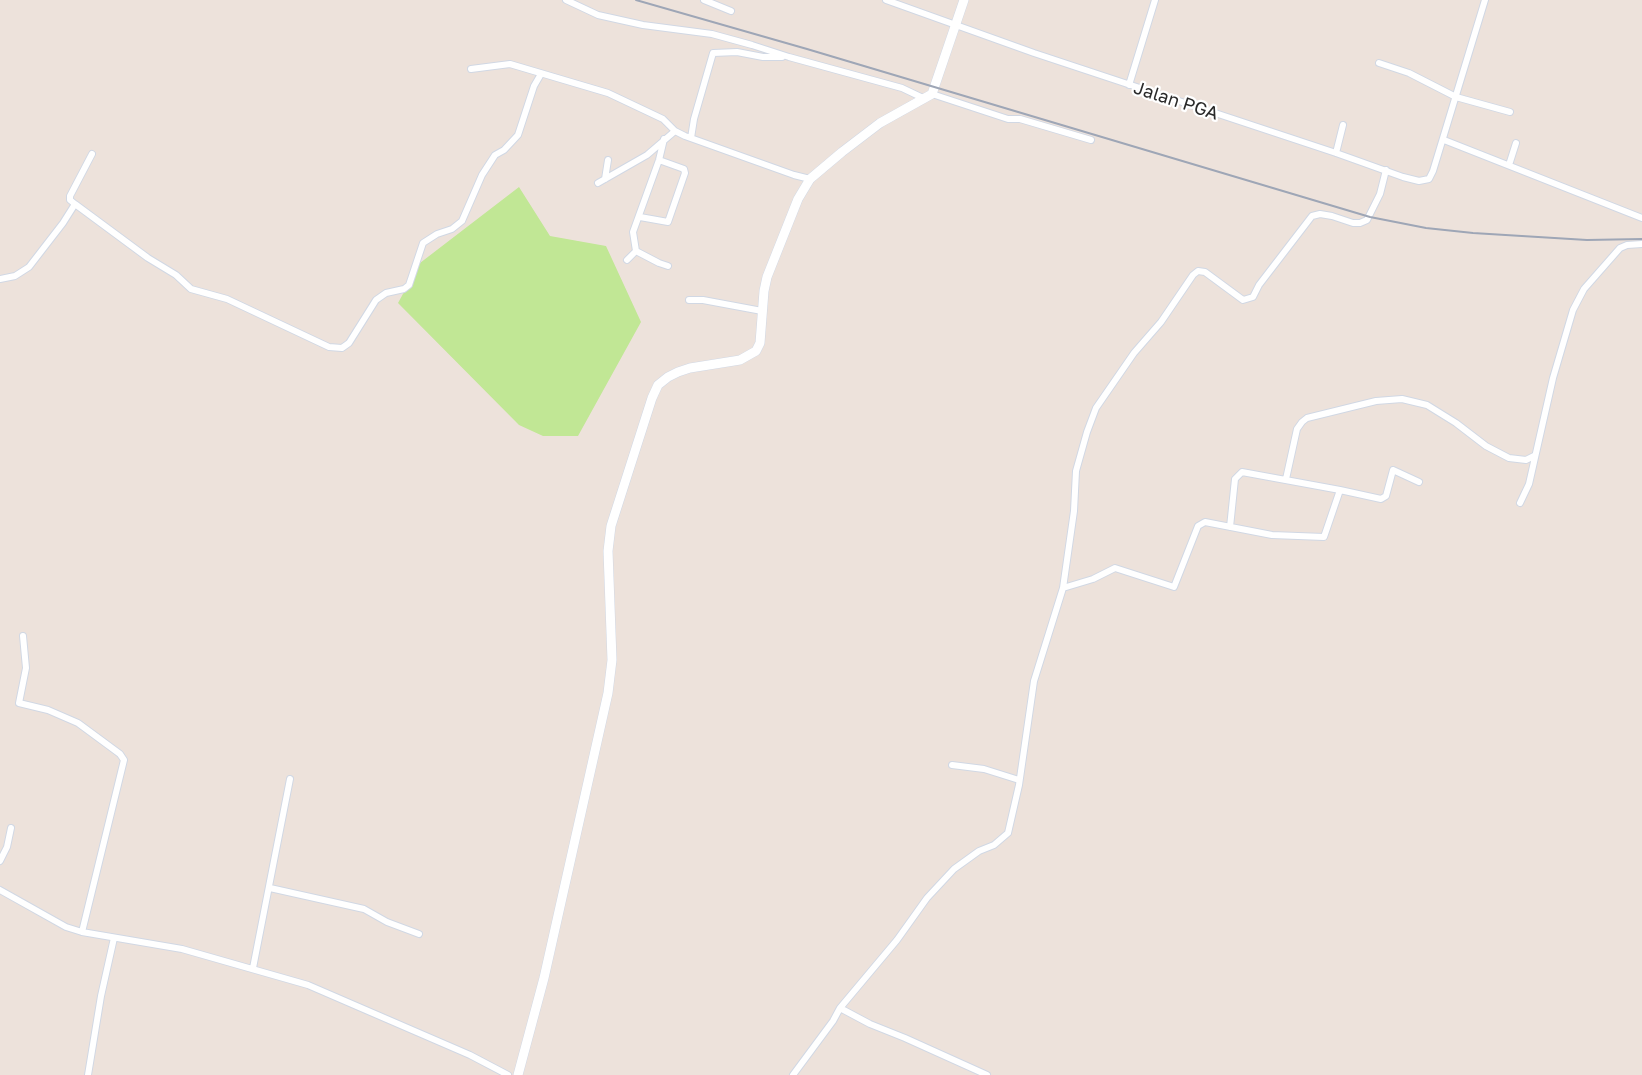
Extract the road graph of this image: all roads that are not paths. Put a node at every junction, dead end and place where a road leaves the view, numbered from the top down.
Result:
1 (566, 0) edge
2 (704, 0) edge
3 (886, 0) edge
4 (964, 0) edge
5 (1155, 0) edge
6 (1485, 0) edge
7 (731, 11) dead end
8 (956, 26) junction
9 (789, 57) junction
10 (1379, 63) dead end
11 (471, 69) dead end
12 (541, 74) junction
13 (1129, 85) junction
14 (932, 94) junction
15 (1456, 97) junction
16 (923, 98) junction
17 (1510, 112) dead end
18 (1343, 125) dead end
19 (675, 131) junction
20 (691, 138) junction
21 (664, 139) junction
22 (1091, 140) dead end
23 (1444, 140) junction
24 (1516, 143) dead end
25 (1336, 153) junction
26 (92, 154) dead end
27 (608, 160) dead end
28 (659, 160) junction
29 (1509, 165) junction
30 (1386, 170) junction
31 (605, 179) junction
32 (810, 179) junction
33 (598, 183) dead end
34 (75, 204) junction
35 (640, 217) junction
36 (1642, 218) edge
37 (1642, 244) edge
38 (636, 251) junction
39 (627, 260) dead end
40 (668, 266) dead end
41 (0, 279) edge
42 (689, 300) dead end
43 (762, 311) junction
44 (1534, 456) junction
45 (1286, 479) junction
46 (1419, 482) dead end
47 (1340, 490) junction
48 (1520, 503) dead end
49 (1230, 527) junction
50 (1063, 588) junction
51 (23, 636) dead end
52 (952, 765) dead end
53 (290, 779) dead end
54 (1019, 780) junction
55 (11, 828) dead end
56 (0, 861) edge
57 (270, 888) junction
58 (0, 890) edge
59 (82, 932) junction
60 (418, 934) dead end
61 (114, 938) junction
62 (253, 968) junction
63 (840, 1008) junction
64 (88, 1075) edge
65 (508, 1075) edge
66 (518, 1075) edge
67 (793, 1075) edge
68 (987, 1075) edge

1 - 9 street
2 - 7 street
3 - 8 street, Jalan PGA
4 - 8 main road
5 - 13 street
6 - 15 street
8 - 13 street, Jalan PGA
8 - 14 main road
9 - 16 street
9 - 20 street
10 - 15 street
11 - 12 street
12 - 19 street
12 - 34 street
13 - 25 street, Jalan PGA
14 - 16 main road
14 - 22 street
15 - 17 street
15 - 23 street
16 - 32 main road
18 - 25 street
19 - 20 street
19 - 21 street
20 - 32 street
21 - 28 street
21 - 31 street
23 - 29 street
23 - 30 street, Jalan PGA
24 - 29 street
25 - 30 street, Jalan PGA
26 - 34 street
27 - 31 street
28 - 35 street
28 - 35 street
29 - 36 street
30 - 50 street
31 - 33 street
32 - 43 main road
34 - 41 street
35 - 38 street
37 - 44 street
38 - 39 street
38 - 40 street
42 - 43 street
43 - 66 main road
44 - 45 street
44 - 48 street
45 - 47 street
45 - 49 street
46 - 47 street
47 - 49 street
49 - 50 street
50 - 54 street
51 - 59 street
52 - 54 street
53 - 57 street
54 - 63 street
55 - 56 street
57 - 60 street
57 - 62 street
58 - 59 street
59 - 61 street
61 - 62 street
61 - 64 street
62 - 65 street
63 - 67 street
63 - 68 street

